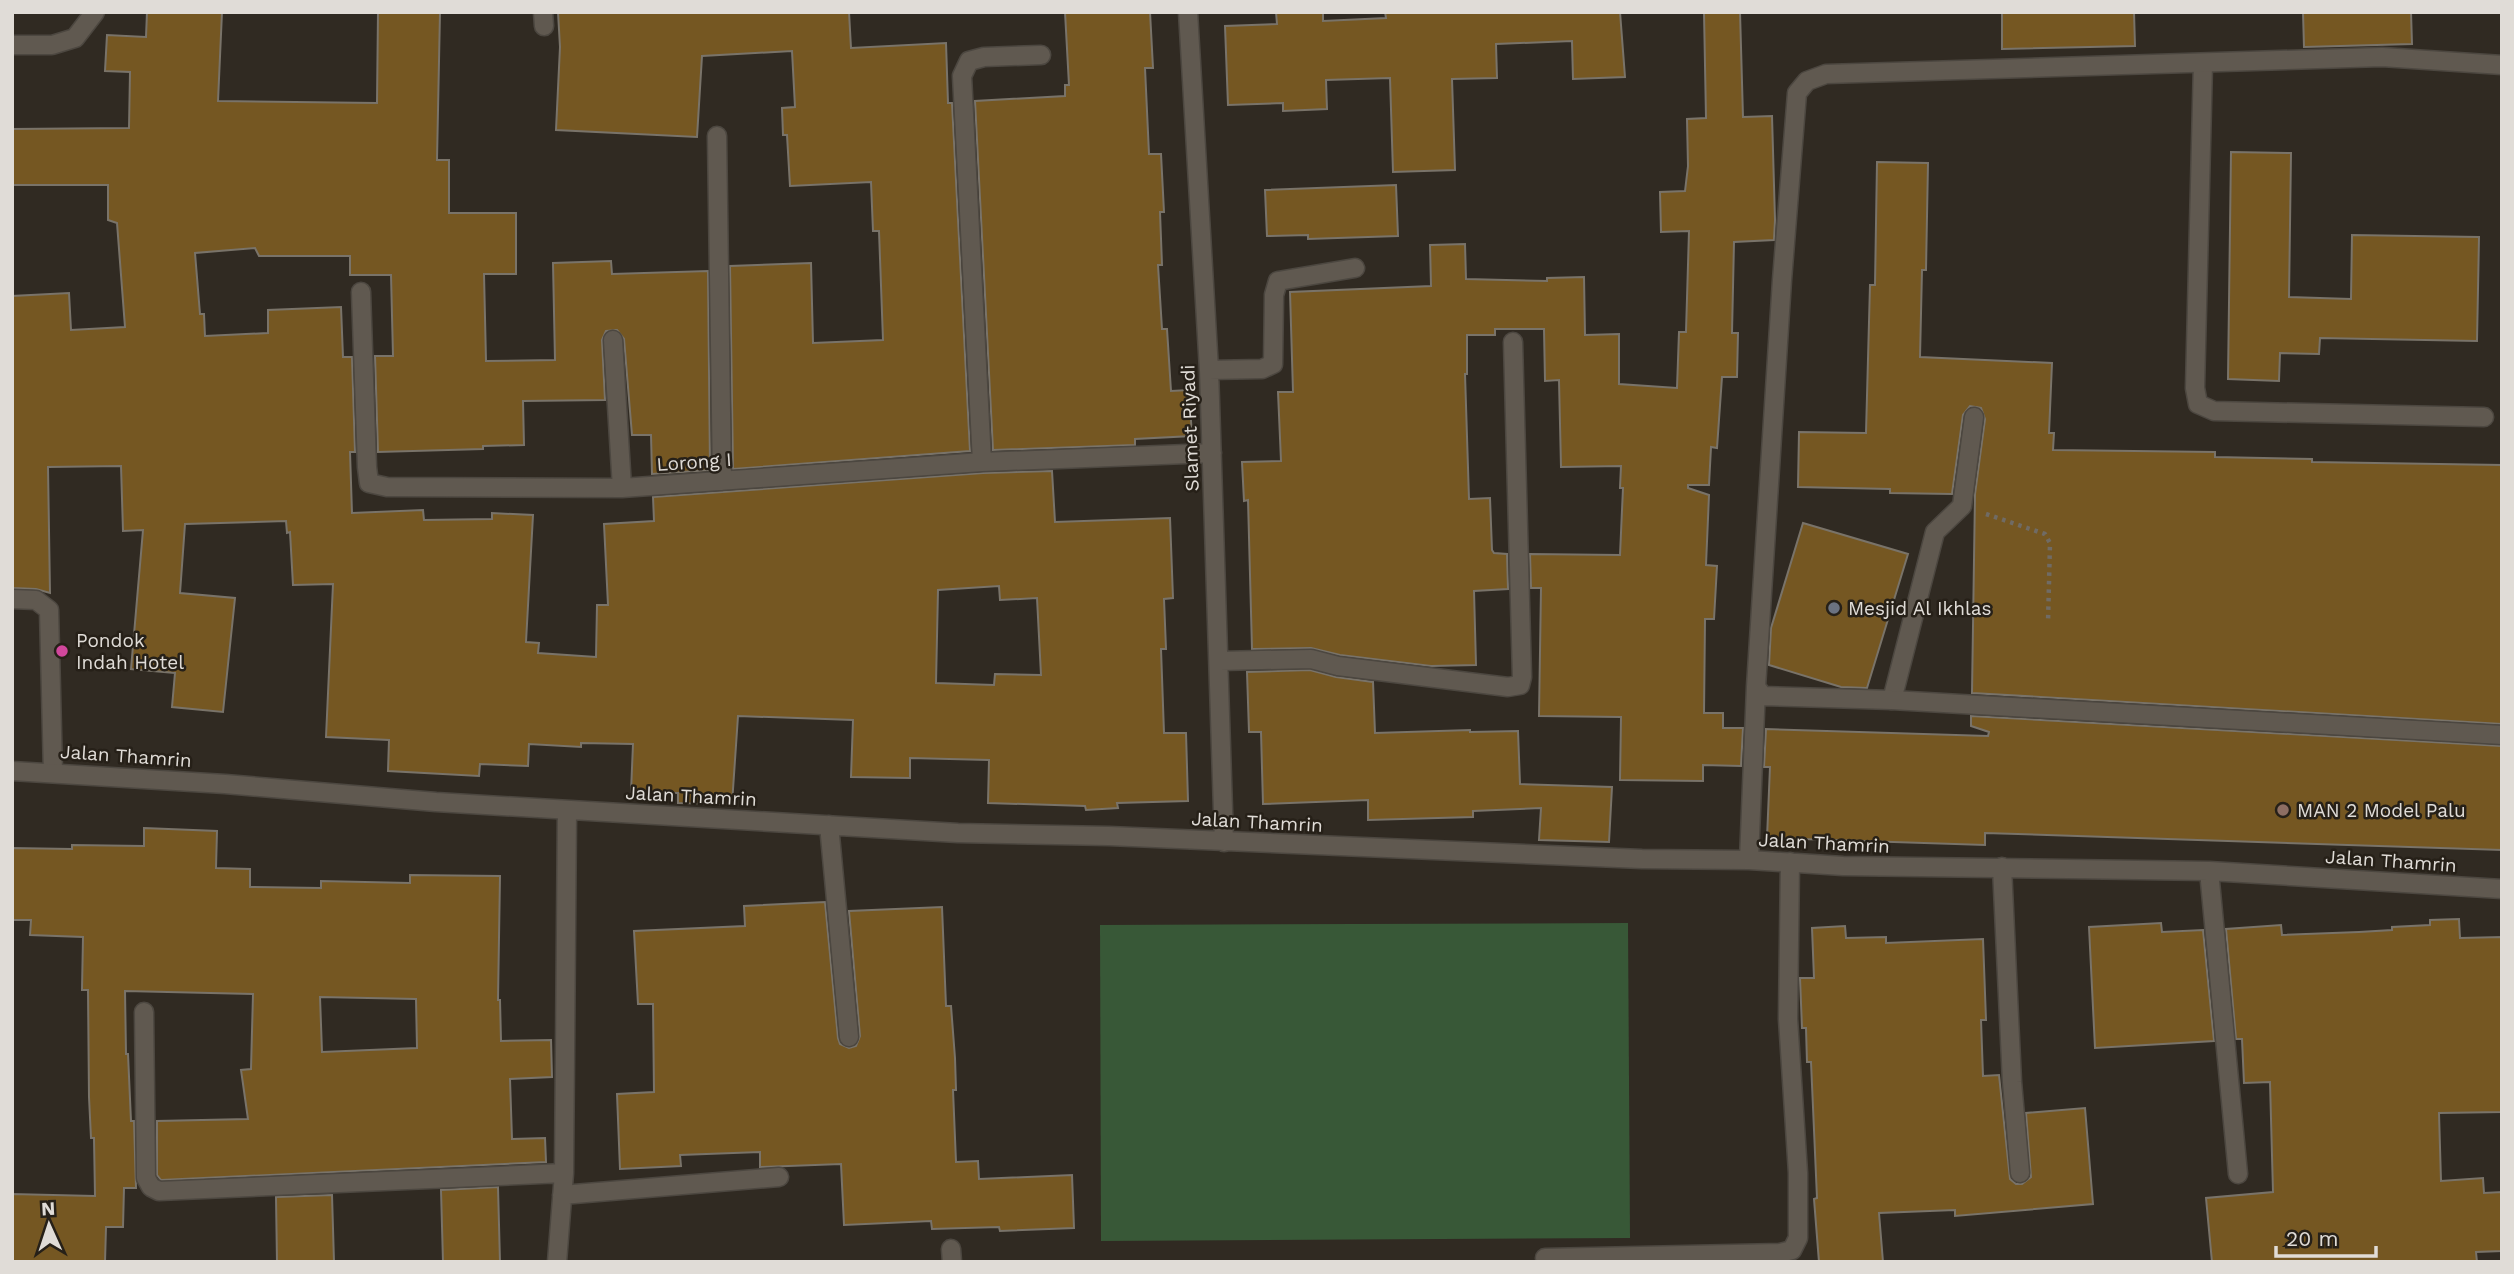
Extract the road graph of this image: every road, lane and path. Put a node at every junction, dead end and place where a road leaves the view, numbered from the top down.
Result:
1 (95, 12) edge
2 (1188, 12) edge
3 (12, 45) edge
4 (1041, 55) dead end
5 (2203, 63) junction
6 (2502, 65) edge
7 (717, 136) dead end
8 (1355, 268) dead end
9 (361, 292) dead end
10 (613, 340) dead end
11 (1513, 342) dead end
12 (1209, 370) junction
13 (1974, 417) dead end
14 (2484, 417) dead end
15 (1212, 453) junction
16 (982, 462) junction
17 (722, 481) junction
18 (622, 488) junction
19 (1962, 506) junction
20 (12, 599) edge
21 (2048, 623) dead end
22 (1220, 661) junction
23 (1756, 687) junction
24 (1892, 700) junction
25 (2502, 735) edge
26 (12, 771) edge
27 (53, 773) junction
28 (567, 810) junction
29 (829, 825) junction
30 (1224, 842) junction
31 (1749, 860) junction
32 (1790, 862) junction
33 (2002, 867) junction
34 (2208, 871) junction
35 (2502, 889) edge
36 (144, 1012) dead end
37 (849, 1037) dead end
38 (564, 1173) junction
39 (2020, 1173) dead end
40 (2238, 1174) dead end
41 (779, 1177) dead end
42 (562, 1195) junction
43 (1545, 1258) dead end
44 (557, 1262) edge

1 - 3 street
2 - 12 street, Slamet Riyadi
4 - 16 street
5 - 6 street
5 - 14 street
5 - 23 street
7 - 17 street
8 - 12 street
9 - 18 street, Lorong I
10 - 18 street
11 - 22 street
12 - 15 street, Slamet Riyadi
13 - 19 street
15 - 16 street, Lorong I
15 - 22 street, Slamet Riyadi
16 - 17 street, Lorong I
17 - 18 street, Lorong I
19 - 21 path
19 - 24 street
20 - 27 street
22 - 30 street, Slamet Riyadi
23 - 24 street
23 - 31 street
24 - 25 street
26 - 27 street, Jalan Thamrin
27 - 28 street, Jalan Thamrin
28 - 29 street, Jalan Thamrin
28 - 38 street
29 - 30 street, Jalan Thamrin
29 - 37 street
30 - 31 street, Jalan Thamrin
31 - 32 street, Jalan Thamrin
32 - 33 street, Jalan Thamrin
32 - 43 street
33 - 34 street, Jalan Thamrin
33 - 39 street
34 - 35 street, Jalan Thamrin
34 - 40 street
36 - 38 street
38 - 42 street
41 - 42 street
42 - 44 street

